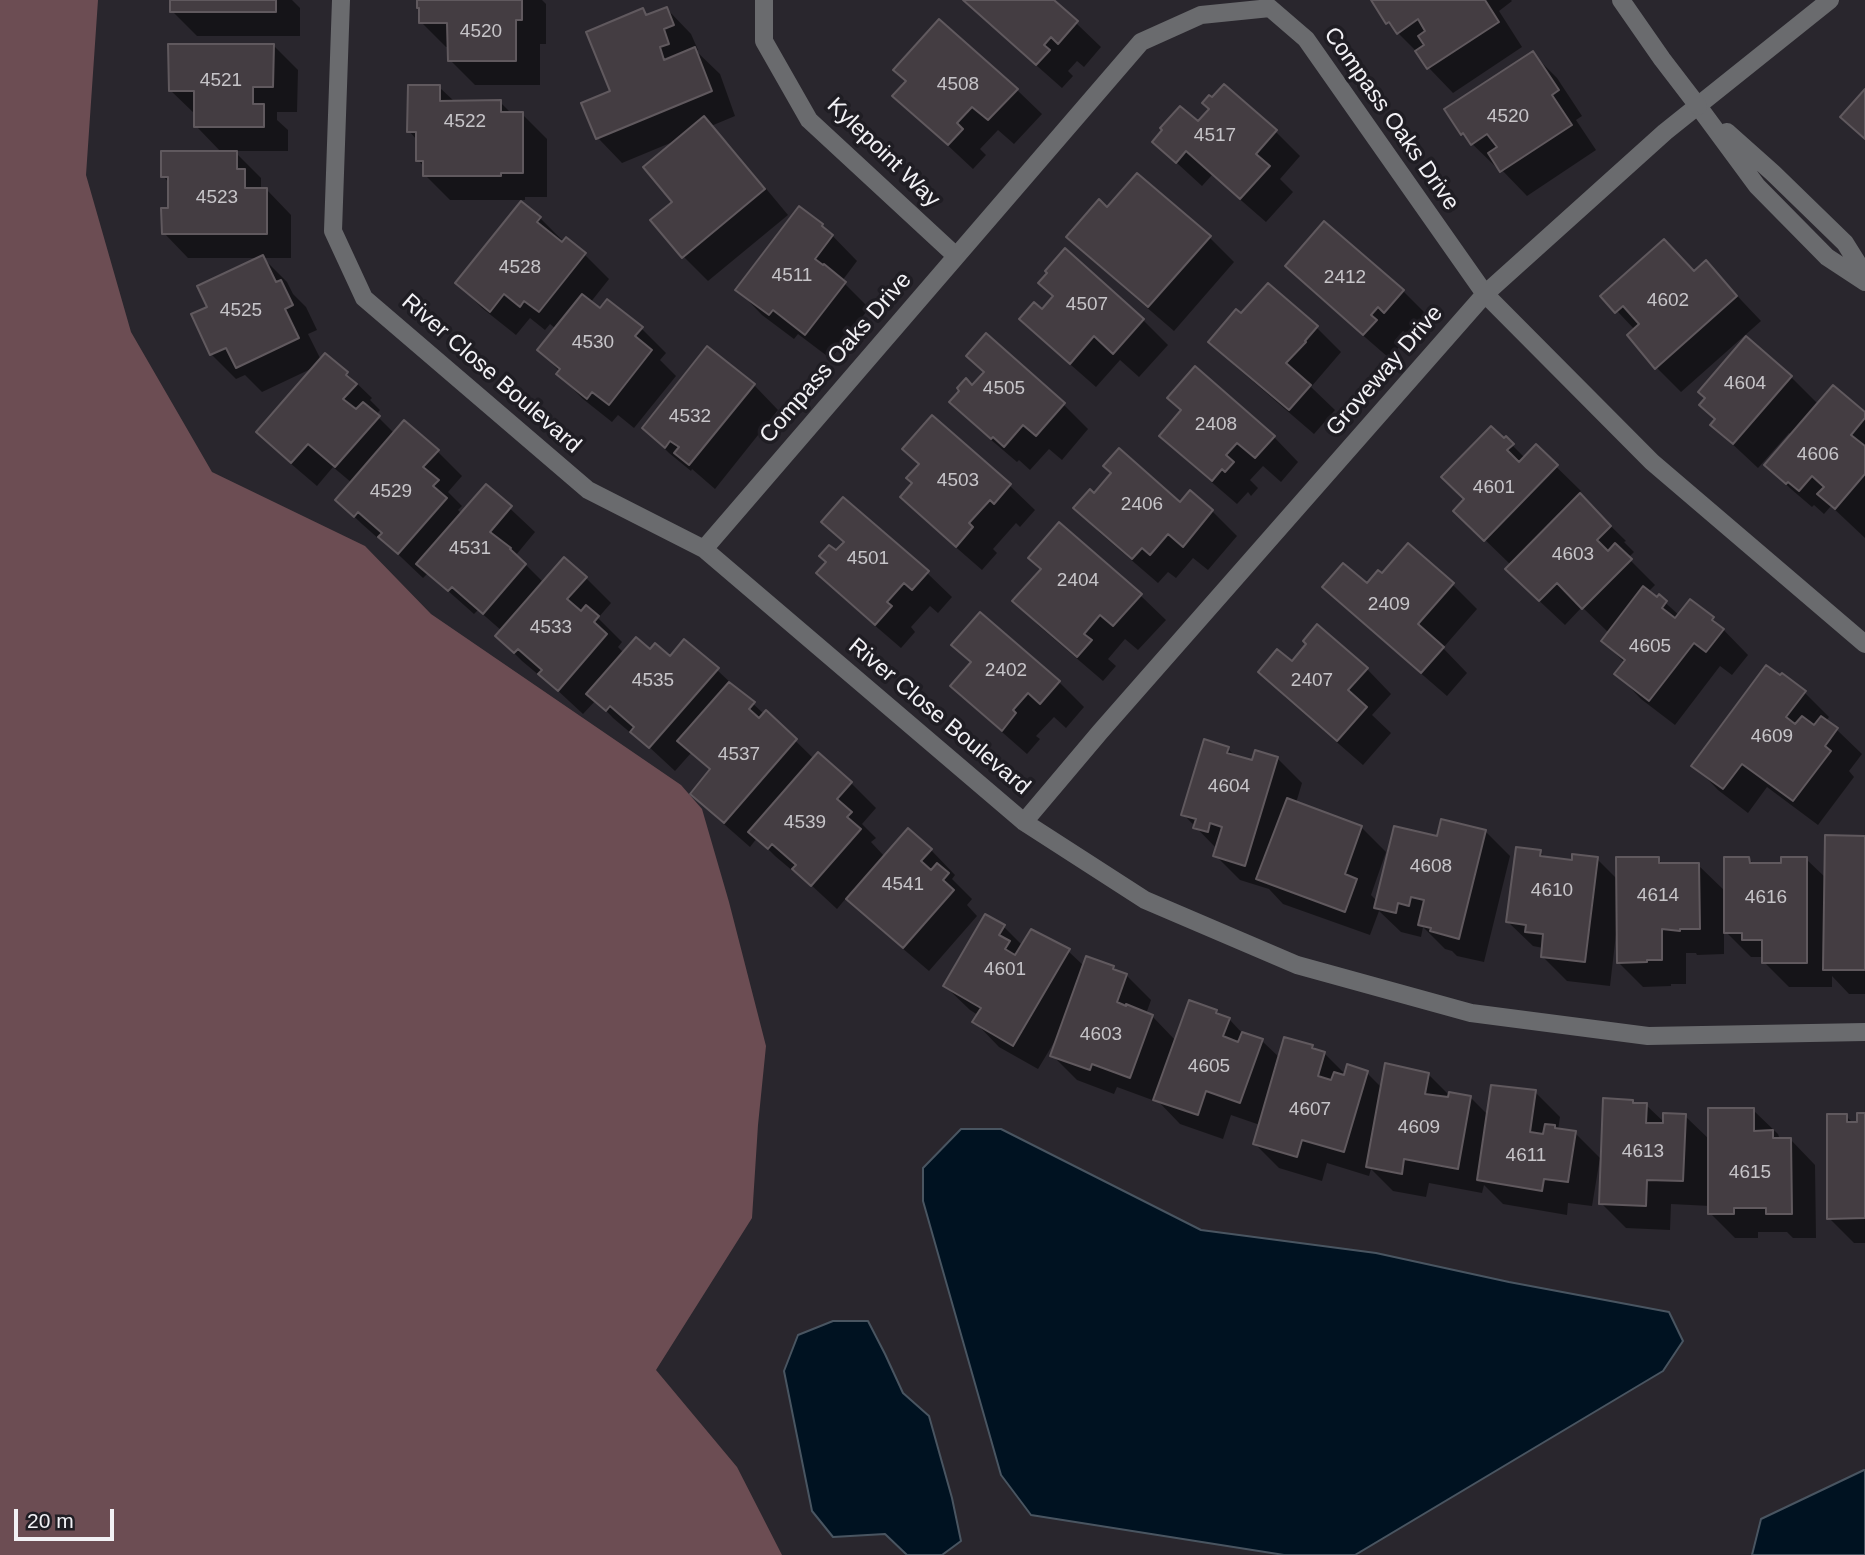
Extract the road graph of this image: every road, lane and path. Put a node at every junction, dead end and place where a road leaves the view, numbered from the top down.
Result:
1 (341, 0) edge
2 (764, 0) edge
3 (1622, 0) edge
4 (1830, 0) edge
5 (1698, 106) junction
6 (956, 256) junction
7 (1865, 275) edge
8 (1865, 282) edge
9 (1485, 295) junction
10 (704, 549) junction
11 (1865, 644) edge
12 (1024, 822) junction
13 (1865, 1032) edge

1 - 10 street, River Close Boulevard
2 - 6 street, Kylepoint Way
3 - 5 street
4 - 5 street, Groveway Drive
5 - 7 street
5 - 8 street
5 - 9 street, Groveway Drive
6 - 9 street, Compass Oaks Drive
6 - 10 street, Compass Oaks Drive
9 - 11 street, Compass Oaks Drive
9 - 12 street, Groveway Drive
10 - 12 street, River Close Boulevard
12 - 13 street, River Close Boulevard

